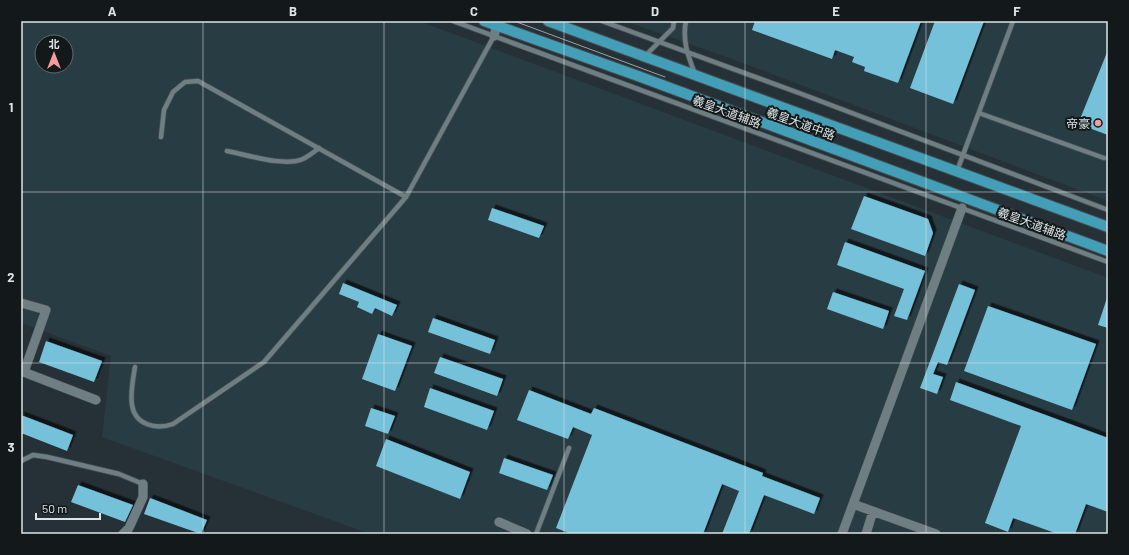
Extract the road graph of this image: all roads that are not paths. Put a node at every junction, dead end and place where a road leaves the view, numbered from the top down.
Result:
1 (452, 21) edge
2 (484, 21) edge
3 (548, 21) edge
4 (602, 21) edge
5 (674, 21) edge
6 (686, 21) edge
7 (1013, 21) edge
8 (498, 23) edge
9 (494, 36) junction
10 (660, 42) junction
11 (686, 52) junction
12 (645, 56) junction
13 (696, 75) junction
14 (979, 112) junction
15 (161, 137) dead end
16 (319, 148) junction
17 (227, 151) dead end
18 (963, 155) junction
19 (1104, 158) dead end
20 (957, 171) junction
21 (406, 197) junction
22 (962, 208) junction
23 (1108, 210) edge
24 (1108, 227) edge
25 (1108, 251) edge
26 (1108, 262) edge
27 (21, 304) edge
28 (135, 367) dead end
29 (23, 371) edge
30 (96, 400) dead end
31 (569, 448) dead end
32 (21, 461) edge
33 (142, 484) joint
34 (853, 504) junction
35 (873, 511) junction
36 (499, 522) dead end
37 (123, 534) edge
38 (527, 534) edge
39 (536, 534) edge
40 (842, 534) edge
41 (866, 534) edge
42 (936, 534) edge

1 - 9 lane, 羲皇大道辅路
2 - 8 main road, 羲皇大道中路
3 - 12 main road, 羲皇大道中路
4 - 10 lane
5 - 10 lane
6 - 11 lane
7 - 14 lane
8 - 9 street
8 - 25 main road, 羲皇大道中路
9 - 21 lane
9 - 22 lane, 羲皇大道辅路
10 - 11 lane
10 - 12 lane
11 - 13 lane
11 - 18 lane
12 - 13 main road, 羲皇大道中路
13 - 20 main road, 羲皇大道中路
14 - 18 lane
14 - 19 lane
15 - 16 lane
16 - 17 lane
16 - 21 lane
18 - 20 lane
18 - 23 lane
20 - 24 main road, 羲皇大道中路
21 - 28 lane
22 - 26 lane, 羲皇大道辅路
22 - 34 street
27 - 29 street
29 - 30 street
31 - 39 lane
32 - 33 lane
33 - 37 street
34 - 35 street
34 - 40 street
35 - 41 street
35 - 42 street
36 - 38 street

